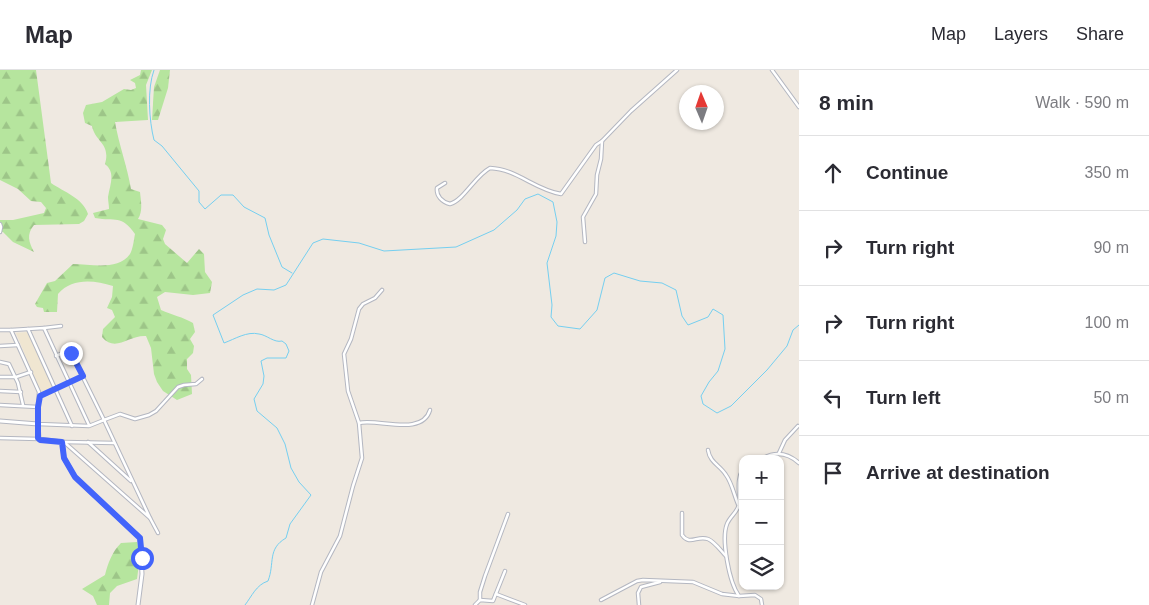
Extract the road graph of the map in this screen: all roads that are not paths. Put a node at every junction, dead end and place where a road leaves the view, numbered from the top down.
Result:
1 (676, 70) edge
2 (772, 70) edge
3 (799, 107) edge
4 (602, 141) junction
5 (444, 183) dead end
6 (0, 224) edge
7 (0, 232) edge
8 (585, 242) dead end
9 (382, 290) dead end
10 (61, 326) dead end
11 (44, 328) junction
12 (28, 329) junction
13 (0, 330) edge
14 (11, 330) junction
15 (18, 345) junction
16 (0, 346) edge
17 (56, 356) junction
18 (0, 362) edge
19 (31, 372) junction
20 (0, 376) edge
21 (83, 376) junction
22 (16, 377) junction
23 (202, 379) dead end
24 (69, 383) junction
25 (55, 389) junction
26 (0, 391) edge
27 (21, 392) junction
28 (40, 396) junction
29 (0, 405) edge
30 (23, 406) junction
31 (38, 407) junction
32 (430, 410) dead end
33 (104, 420) junction
34 (0, 421) edge
35 (359, 423) junction
36 (38, 424) junction
37 (72, 426) junction
38 (89, 426) junction
39 (798, 426) edge
40 (0, 438) edge
41 (39, 439) junction
42 (63, 442) junction
43 (88, 442) junction
44 (114, 442) junction
45 (708, 450) dead end
46 (779, 453) junction
47 (773, 455) edge
48 (799, 462) edge
49 (739, 482) edge
50 (134, 484) junction
51 (738, 506) junction
52 (682, 513) dead end
53 (508, 514) dead end
54 (150, 518) junction
55 (158, 533) dead end
56 (727, 558) junction
57 (505, 571) dead end
58 (661, 581) junction
59 (496, 594) junction
60 (739, 596) junction
61 (480, 600) junction
62 (601, 600) dead end
63 (138, 605) edge
64 (312, 605) edge
65 (475, 605) edge
66 (525, 605) edge
67 (639, 605) edge
68 (762, 605) edge

1 - 4 street
2 - 3 street
4 - 5 street
4 - 8 street
6 - 7 street
9 - 35 street
10 - 11 street
11 - 12 street
11 - 17 street
12 - 14 street
12 - 25 street
13 - 14 street
14 - 15 street
15 - 16 street
15 - 19 street
17 - 21 street
17 - 24 street
18 - 22 street
19 - 22 street
19 - 28 street
20 - 22 street
21 - 24 street
21 - 33 street
22 - 27 street
23 - 33 street
24 - 25 street
24 - 38 street
25 - 28 street
25 - 37 street
26 - 27 street
27 - 30 street
28 - 31 street
29 - 30 street
30 - 31 street
31 - 36 street
32 - 35 street
33 - 38 street
33 - 44 street
34 - 36 street
35 - 64 street
36 - 37 street
36 - 41 street
37 - 38 street
39 - 46 street
40 - 41 street
41 - 42 street
42 - 43 street
42 - 54 street
42 - 63 street
43 - 44 street
43 - 50 street
44 - 50 street
45 - 51 street
46 - 47 street
46 - 48 street
49 - 51 street
50 - 54 street
51 - 56 street
52 - 56 street
53 - 61 street
54 - 55 street
56 - 60 street
57 - 59 street
58 - 60 street
58 - 62 street
58 - 67 street
59 - 61 street
59 - 66 street
60 - 68 street
61 - 65 street

